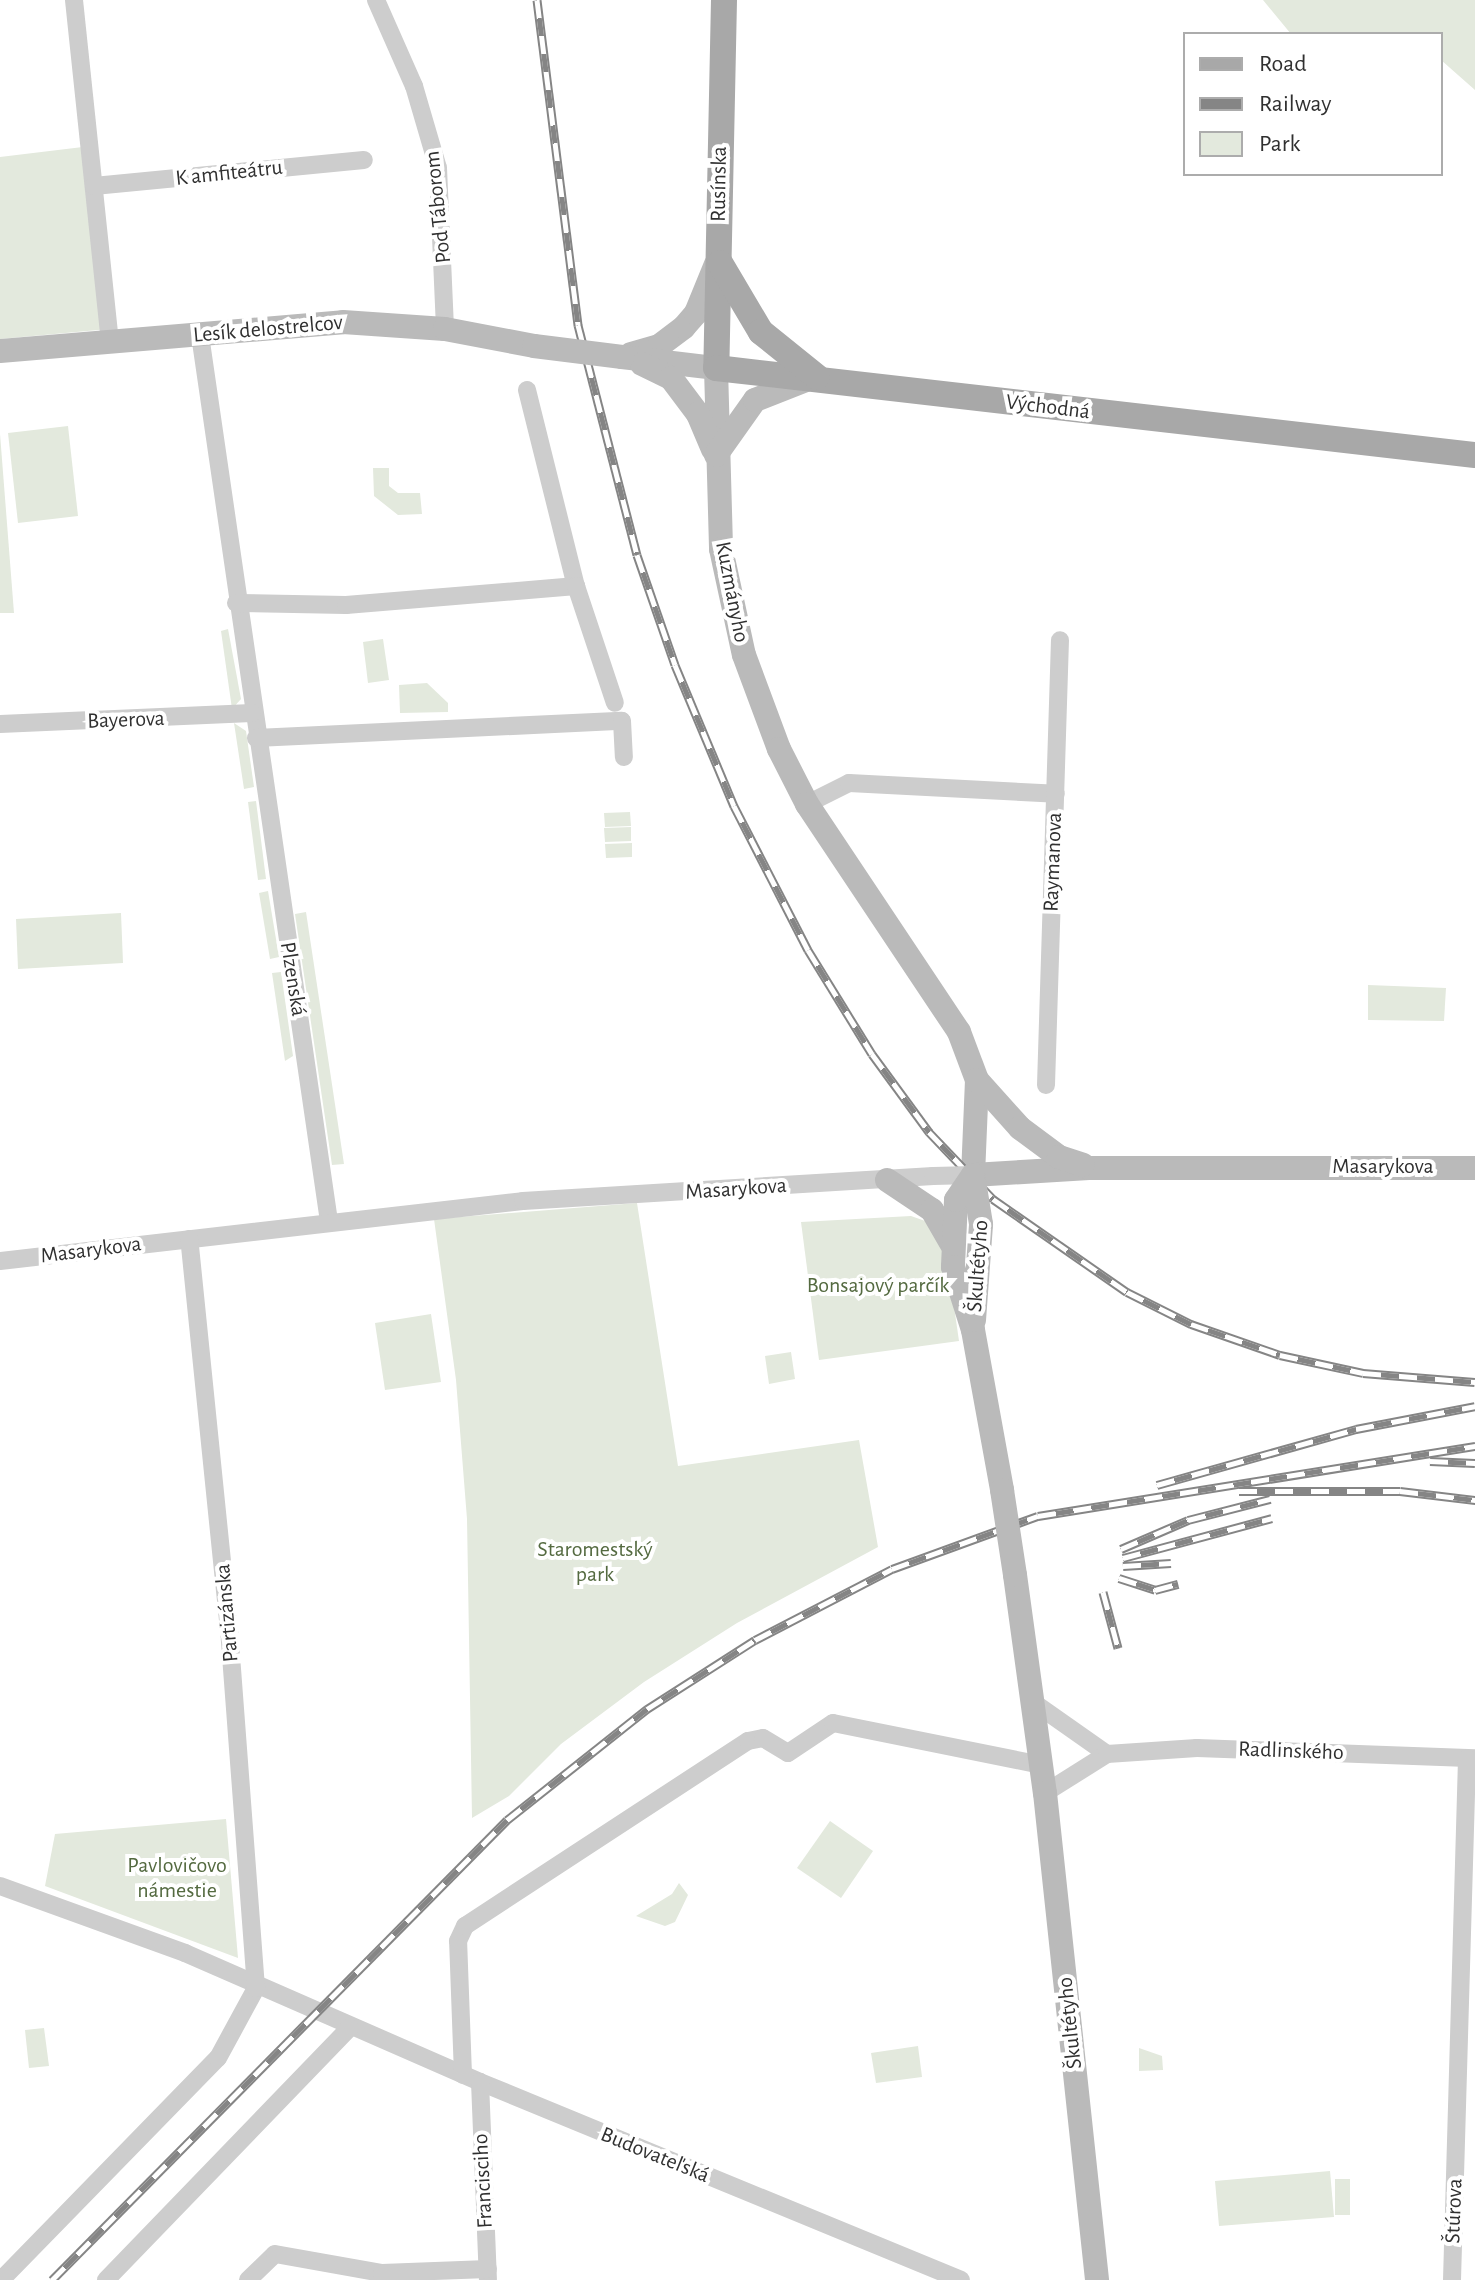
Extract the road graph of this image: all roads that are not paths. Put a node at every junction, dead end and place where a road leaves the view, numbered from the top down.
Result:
1 (74, 0) edge
2 (376, 0) edge
3 (724, 0) edge
4 (364, 160) dead end
5 (94, 186) junction
6 (718, 258) junction
7 (445, 329) junction
8 (200, 335) junction
9 (110, 340) junction
10 (0, 351) edge
11 (634, 357) junction
12 (716, 368) junction
13 (817, 377) junction
14 (527, 390) dead end
15 (716, 455) junction
16 (1475, 455) edge
17 (576, 586) junction
18 (236, 603) junction
19 (1060, 640) dead end
20 (615, 703) dead end
21 (252, 713) junction
22 (0, 724) edge
23 (256, 738) junction
24 (624, 757) dead end
25 (1056, 794) junction
26 (807, 804) junction
27 (977, 1080) junction
28 (1046, 1085) dead end
29 (1089, 1168) junction
30 (1475, 1168) edge
31 (973, 1175) junction
32 (887, 1180) junction
33 (329, 1221) junction
34 (189, 1239) junction
35 (951, 1243) junction
36 (0, 1261) edge
37 (973, 1330) junction
38 (1033, 1702) junction
39 (1107, 1754) junction
40 (1471, 1758) edge
41 (1041, 1765) junction
42 (1045, 1793) junction
43 (0, 1886) edge
44 (256, 1988) junction
45 (350, 2027) junction
46 (471, 2079) junction
47 (488, 2274) edge
48 (1, 2280) edge
49 (106, 2280) edge
50 (248, 2280) edge
51 (961, 2280) edge
52 (1097, 2280) edge
53 (1452, 2280) edge

1 - 5 street
2 - 7 street, Pod Táborom
3 - 6 main road, Rusínska
4 - 5 street, K amfiteátru
5 - 9 street
6 - 11 street
6 - 12 main road, Rusínska
6 - 13 main road
7 - 8 street, Lesík delostrelcov
7 - 11 street, Lesík delostrelcov, bridge
8 - 9 street, Lesík delostrelcov
8 - 18 street, Plzenská
9 - 10 street, Lesík delostrelcov
11 - 12 street, Východná
11 - 15 street
12 - 13 main road, Východná
12 - 15 street, Kuzmányho
13 - 15 street
13 - 16 main road, Východná
14 - 17 street
15 - 26 street, Kuzmányho
17 - 18 street
17 - 20 street
18 - 21 street, Plzenská
19 - 25 street, Raymanova
21 - 22 street, Bayerova
21 - 23 street, Plzenská
23 - 24 street
23 - 33 street, Plzenská
25 - 26 street
25 - 28 street, Raymanova
26 - 27 street, Kuzmányho
27 - 29 street
27 - 31 street, Kuzmányho
29 - 30 street, Masarykova
29 - 31 street, Masarykova
31 - 32 street, Masarykova, bridge
31 - 35 street, Škultétyho, bridge
31 - 37 street, Škultétyho, bridge
32 - 33 street, Masarykova
32 - 35 street
33 - 34 street, Masarykova
34 - 36 street, Masarykova
34 - 44 street, Partizánska
35 - 37 street, Škultétyho
37 - 38 street, Škultétyho, bridge
38 - 39 street
38 - 41 street, Škultétyho
39 - 40 street, Radlinského
39 - 42 street, Radlinského
40 - 53 street, Štúrova
41 - 42 street, Škultétyho
41 - 46 street
42 - 52 street, Škultétyho
43 - 44 street
44 - 45 street
44 - 48 street
45 - 46 street, Budovateľská
45 - 49 street
46 - 47 street, Francisciho
46 - 51 street, Budovateľská
47 - 50 street

